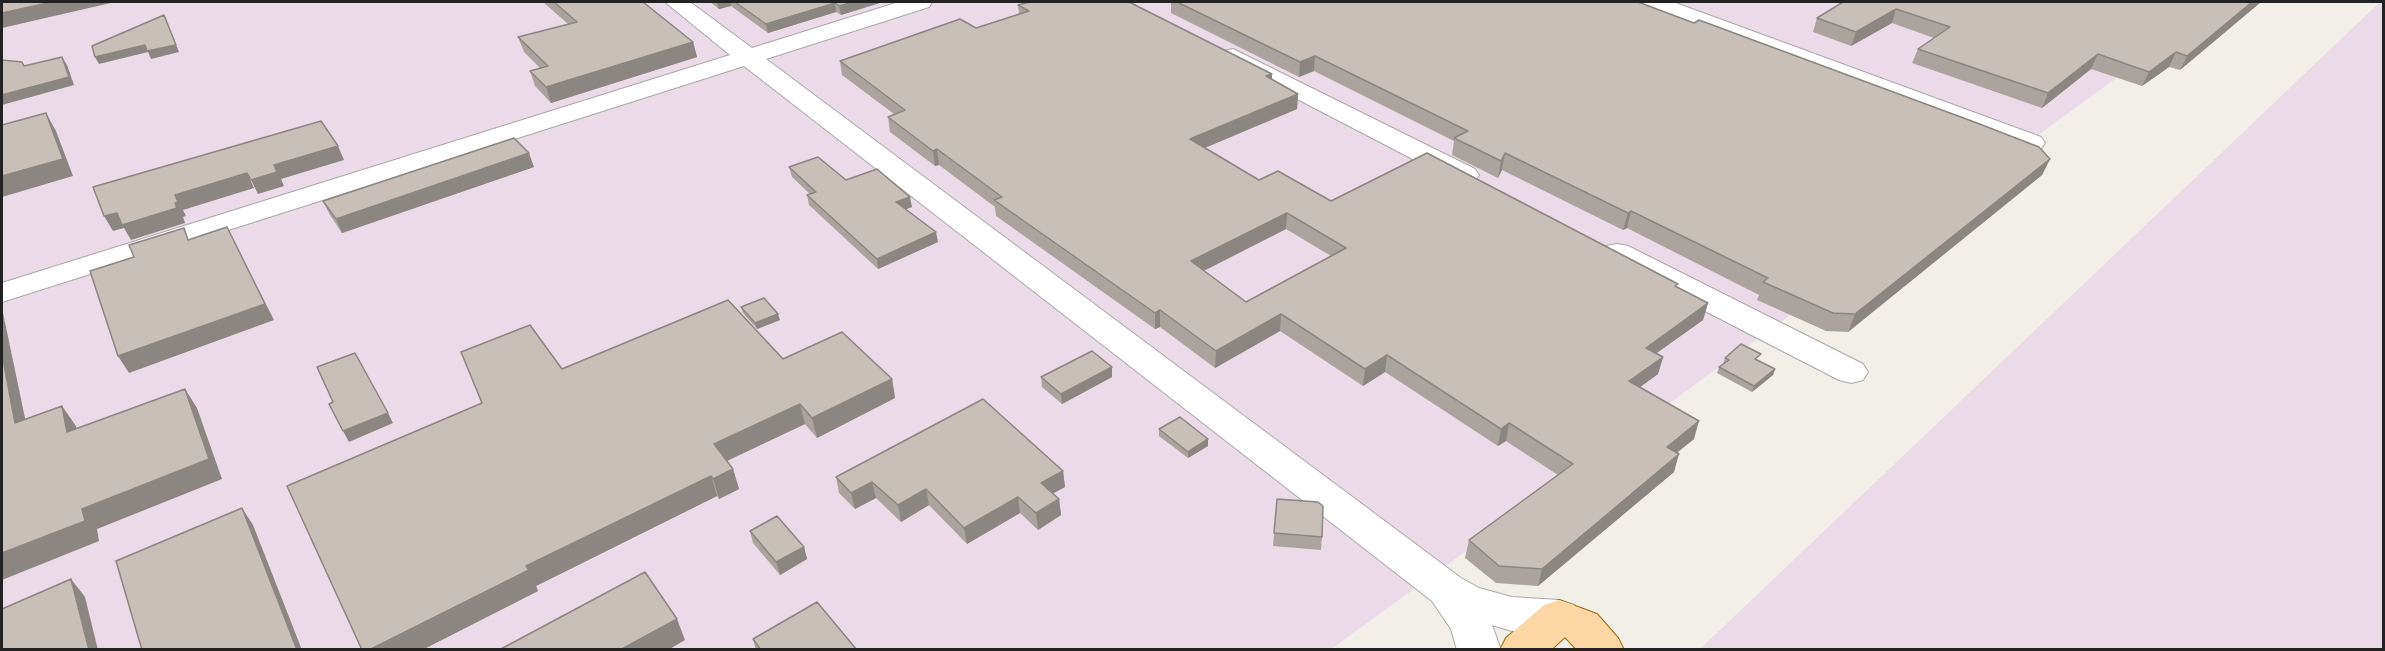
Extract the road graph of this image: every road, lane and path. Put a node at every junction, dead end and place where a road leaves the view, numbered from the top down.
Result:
1 (676, 2) edge
2 (921, 2) edge
3 (1653, 2) edge
4 (1688, 6) edge
5 (1209, 43) edge
6 (749, 56) junction
7 (2031, 143) edge
8 (1487, 186) edge
9 (1591, 239) edge
10 (2, 293) edge
11 (1851, 372) dead end
12 (1446, 588) junction
13 (1559, 618) junction
14 (1479, 650) edge
15 (1521, 650) edge
16 (1603, 650) edge

1 - 6 street
2 - 6 street
3 - 4 street
4 - 7 street
5 - 8 street
6 - 10 street
6 - 12 street
9 - 11 street
12 - 13 street
12 - 14 street
13 - 15 main road
13 - 16 main road

